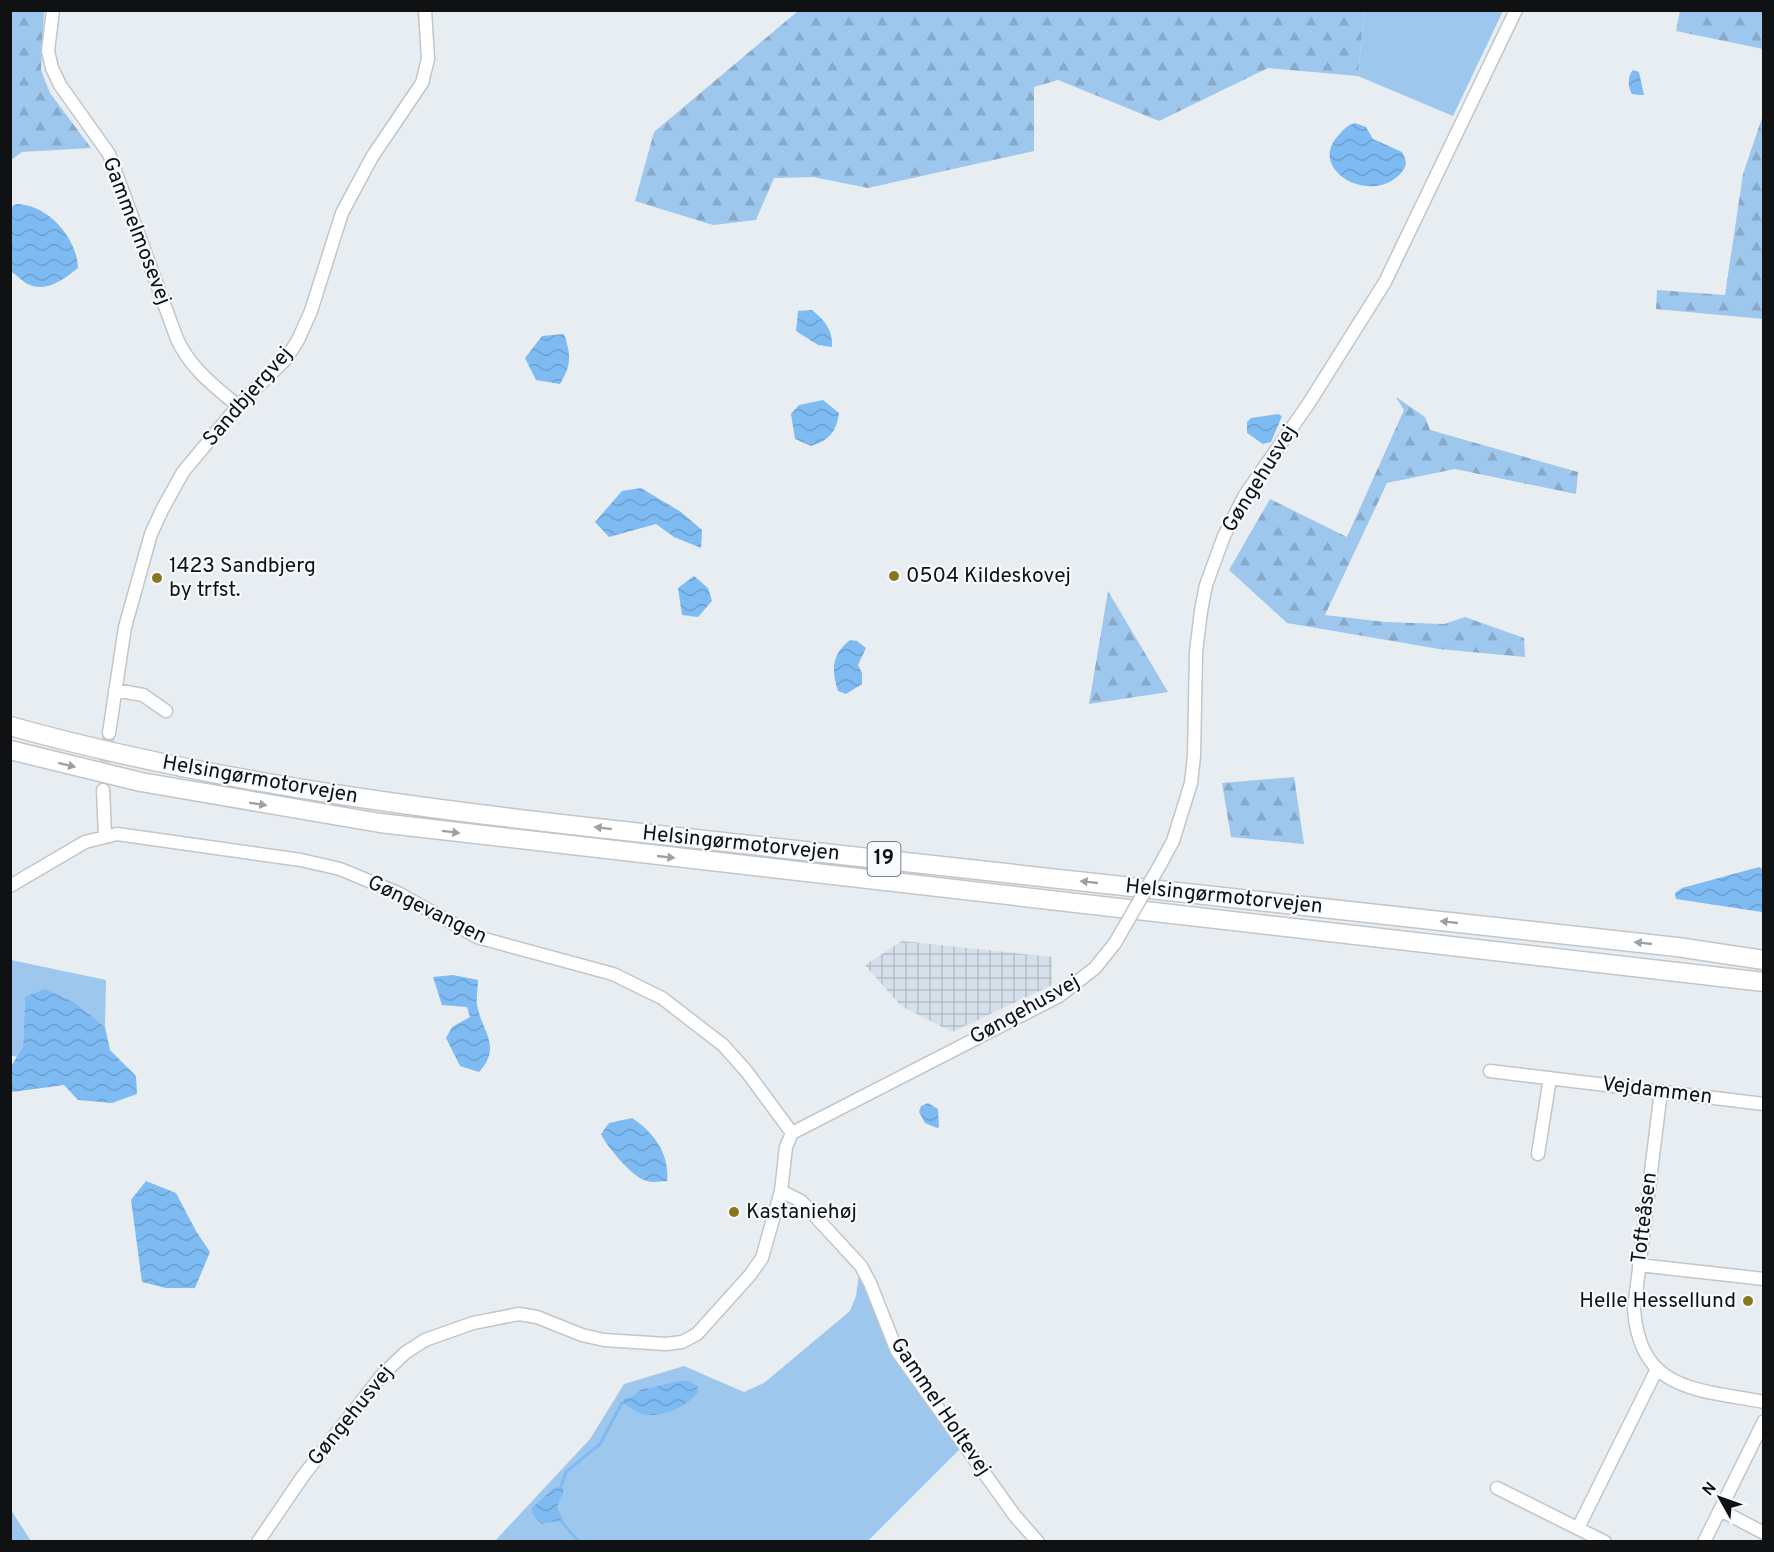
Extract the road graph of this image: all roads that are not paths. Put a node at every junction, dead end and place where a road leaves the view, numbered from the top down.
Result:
1 (53, 10) edge
2 (425, 10) edge
3 (1516, 10) edge
4 (238, 406) junction
5 (115, 690) junction
6 (166, 711) dead end
7 (10, 726) edge
8 (109, 733) tunnel mouth
9 (10, 750) edge
10 (103, 790) tunnel mouth
11 (105, 835) junction
12 (10, 886) edge
13 (1677, 947) junction
14 (1764, 948) edge
15 (1764, 960) edge
16 (1764, 982) edge
17 (1490, 1071) dead end
18 (1550, 1078) junction
19 (1660, 1091) junction
20 (1764, 1104) edge
21 (792, 1133) junction
22 (1538, 1154) dead end
23 (781, 1191) junction
24 (1639, 1265) junction
25 (1764, 1279) edge
26 (1657, 1369) junction
27 (1764, 1402) edge
28 (1764, 1421) edge
29 (1497, 1488) dead end
30 (1720, 1510) junction
31 (1578, 1528) junction
32 (1764, 1533) edge
33 (1589, 1538) edge
34 (258, 1542) edge
35 (1038, 1542) edge
36 (1605, 1542) edge
37 (1704, 1542) edge

1 - 4 street, Gammelmosevej
2 - 4 street, Sandbjergvej
3 - 21 street, Gøngehusvej, bridge
4 - 5 street, Sandbjergvej
5 - 6 street
5 - 8 street, Sandbjergvej
13 -> 7 highway, Helsingørmotorvejen / 19
9 -> 16 highway, Helsingørmotorvejen / 19
10 - 11 street
11 - 12 street
11 - 21 street, Gøngevangen
13 - 14 highway
13 - 15 highway, Helsingørmotorvejen / 19
17 - 18 street, Vejdammen
18 - 19 street, Vejdammen
18 - 22 street
19 - 20 street, Vejdammen
19 - 24 street, Tofteåsen
21 - 23 street, Gøngehusvej
23 - 34 street, Gøngehusvej
23 - 35 street, Gammel Holtevej
24 - 25 street
24 - 26 street, Tofteåsen
26 - 27 street, Tofteåsen
26 - 31 street
28 - 30 street
29 - 31 street
30 - 32 street
30 - 37 street
31 - 33 street
33 - 36 street

